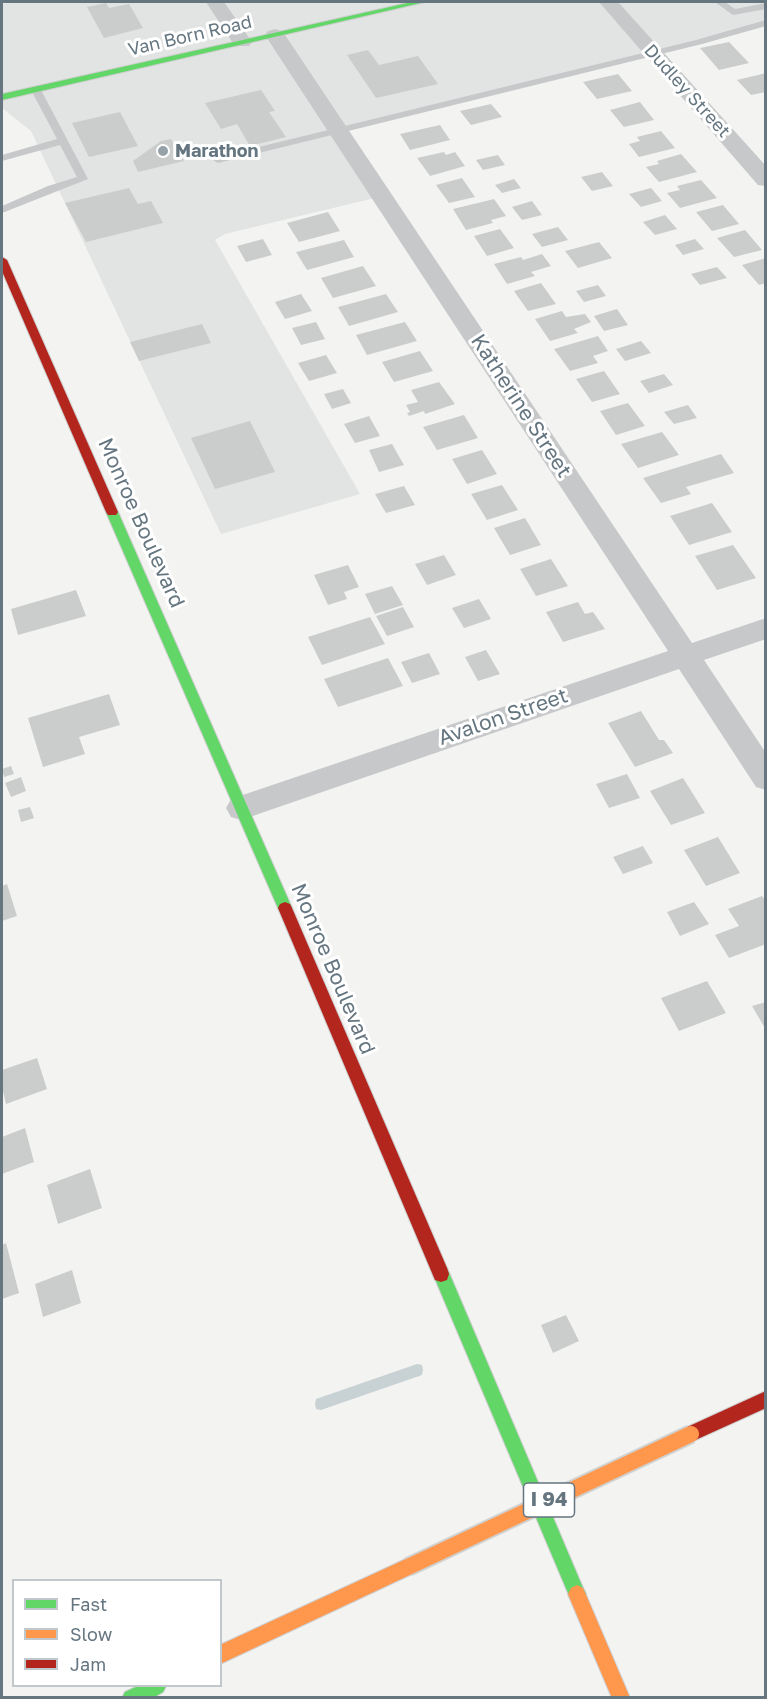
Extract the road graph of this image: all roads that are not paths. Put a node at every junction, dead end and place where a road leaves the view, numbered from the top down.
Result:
1 (215, 2) edge
2 (421, 2) edge
3 (608, 2) edge
4 (719, 2) edge
5 (382, 6) edge
6 (765, 6) edge
7 (765, 23) edge
8 (275, 35) junction
9 (242, 42) junction
10 (652, 53) junction
11 (36, 90) junction
12 (2, 97) edge
13 (338, 129) junction
14 (63, 141) junction
15 (2, 158) edge
16 (218, 160) dead end
17 (765, 180) edge
18 (2, 210) edge
19 (2, 260) edge
20 (765, 628) edge
21 (685, 656) junction
22 (765, 778) edge
23 (242, 808) junction
24 (765, 1399) edge
25 (222, 1655) edge
26 (155, 1687) edge
27 (131, 1698) edge
28 (621, 1698) edge

1 - 9 street
2 - 5 main road, Van Born Road
3 - 10 street, Dudley Street
4 - 6 lane
5 - 8 main road, Van Born Road
7 - 10 lane
8 - 9 main road, Van Born Road
8 - 13 street, Katherine Street
9 - 11 main road, Van Born Road
10 - 13 lane
10 - 17 street, Dudley Street
11 - 12 main road, Van Born Road
11 - 14 lane
13 - 16 lane
13 - 21 street, Katherine Street
14 - 15 lane
14 - 18 lane
19 - 23 main road, Monroe Boulevard
20 - 21 street, Avalon Street
21 - 22 street, Katherine Street
21 - 23 street, Avalon Street
23 - 28 main road, Monroe Boulevard
24 - 25 main road, I 94, bridge
26 - 27 main road

